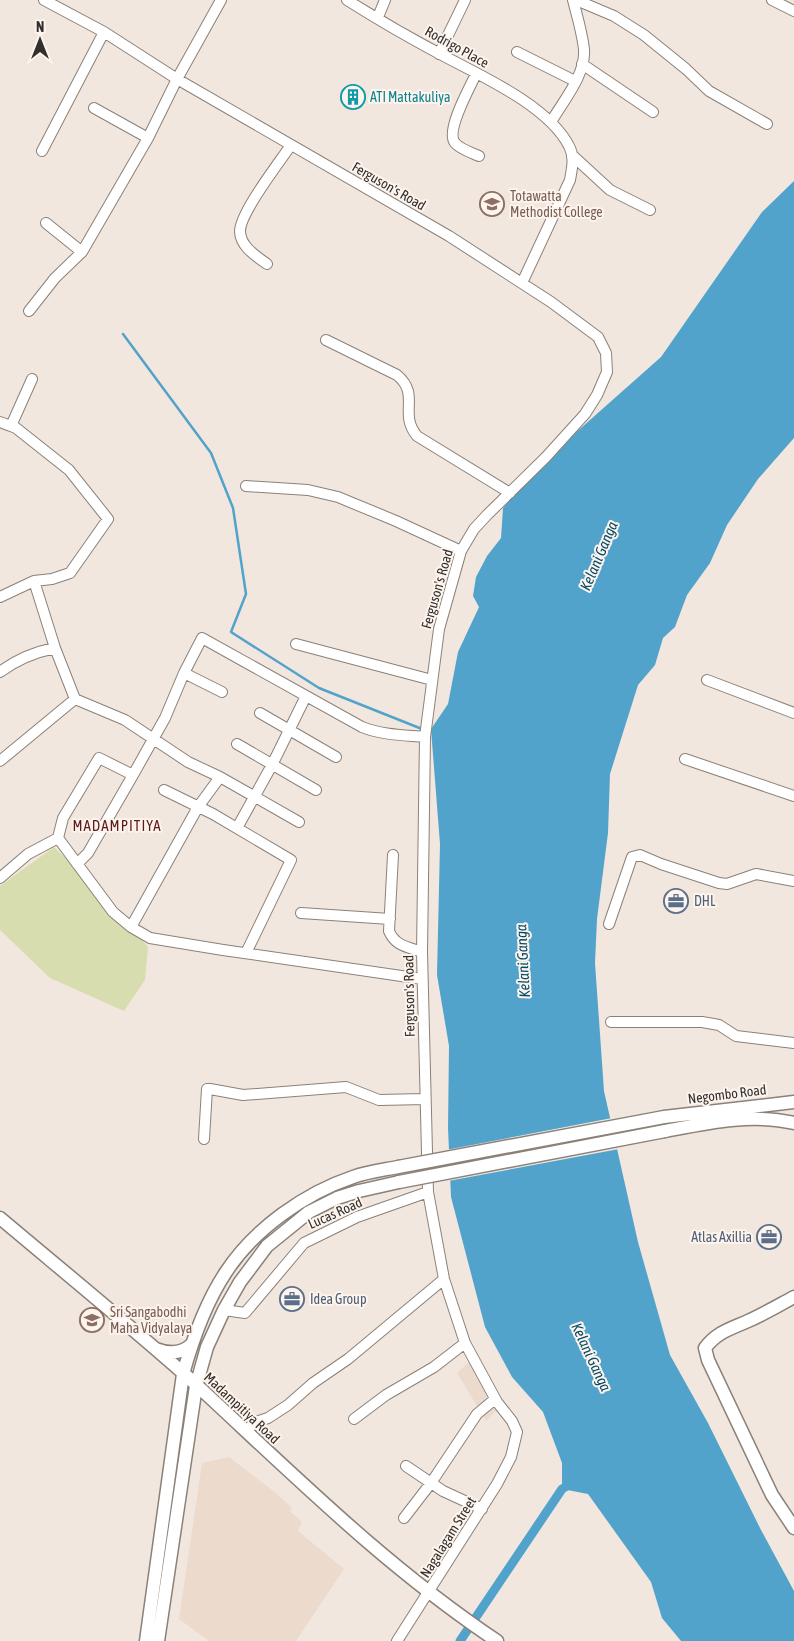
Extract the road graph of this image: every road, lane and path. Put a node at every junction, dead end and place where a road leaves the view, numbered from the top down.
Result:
1 (44, 0) edge
2 (221, 0) edge
3 (385, 0) edge
4 (465, 0) edge
5 (574, 0) edge
6 (772, 0) edge
7 (353, 2) edge
8 (794, 10) edge
9 (378, 17) junction
10 (104, 32) junction
11 (517, 52) dead end
12 (439, 54) junction
13 (582, 64) junction
14 (476, 74) junction
15 (177, 79) junction
16 (575, 81) junction
17 (94, 108) dead end
18 (654, 112) dead end
19 (551, 122) junction
20 (767, 124) dead end
21 (148, 138) junction
22 (291, 145) junction
23 (42, 151) dead end
24 (572, 154) junction
25 (479, 156) dead end
26 (650, 210) dead end
27 (46, 222) dead end
28 (82, 252) junction
29 (267, 264) dead end
30 (522, 283) junction
31 (29, 312) dead end
32 (326, 340) dead end
33 (32, 379) dead end
34 (0, 422) edge
35 (11, 426) junction
36 (246, 486) dead end
37 (510, 493) junction
38 (461, 551) junction
39 (34, 581) junction
40 (0, 597) edge
41 (296, 644) dead end
42 (54, 648) junction
43 (0, 672) edge
44 (184, 672) junction
45 (432, 680) junction
46 (708, 680) dead end
47 (222, 692) dead end
48 (306, 696) junction
49 (75, 699) junction
50 (260, 713) dead end
51 (794, 713) edge
52 (290, 730) junction
53 (425, 738) junction
54 (153, 740) junction
55 (237, 744) dead end
56 (336, 758) dead end
57 (685, 759) dead end
58 (0, 761) edge
59 (272, 765) junction
60 (133, 775) junction
61 (220, 777) junction
62 (164, 790) dead end
63 (316, 790) dead end
64 (794, 796) edge
65 (254, 797) junction
66 (198, 807) junction
67 (299, 822) dead end
68 (238, 828) junction
69 (58, 838) junction
70 (393, 855) dead end
71 (77, 864) junction
72 (0, 878) edge
73 (794, 881) edge
74 (301, 913) dead end
75 (390, 919) junction
76 (609, 924) dead end
77 (131, 927) junction
78 (422, 952) junction
79 (246, 953) junction
80 (422, 979) junction
81 (611, 1022) dead end
82 (794, 1043) edge
83 (425, 1099) junction
84 (794, 1102) edge
85 (794, 1123) edge
86 (204, 1139) dead end
87 (428, 1192) junction
88 (0, 1218) edge
89 (444, 1278) junction
90 (794, 1297) edge
91 (224, 1310) junction
92 (465, 1343) junction
93 (191, 1345) junction
94 (152, 1347) junction
95 (183, 1374) junction
96 (196, 1386) junction
97 (496, 1399) junction
98 (213, 1401) junction
99 (192, 1408) junction
100 (354, 1419) dead end
101 (245, 1431) junction
102 (516, 1443) joint
103 (406, 1466) dead end
104 (430, 1483) junction
105 (482, 1509) junction
106 (404, 1518) dead end
107 (794, 1528) edge
108 (429, 1592) junction
109 (146, 1641) edge
110 (158, 1641) edge
111 (397, 1641) edge
112 (497, 1641) edge

1 - 10 street, Ferguson's Road
2 - 15 street
3 - 9 street
4 - 12 street
5 - 13 street
5 - 20 street
6 - 8 street
7 - 9 street, Rodrigo Place
9 - 12 street, Rodrigo Place
10 - 15 street, Ferguson's Road
10 - 23 street
11 - 16 street
12 - 14 street, Rodrigo Place
13 - 16 street
13 - 18 street
14 - 19 street, Rodrigo Place
14 - 25 street
15 - 21 street
15 - 22 street, Ferguson's Road
16 - 19 street
17 - 21 street
19 - 24 street, Rodrigo Place
21 - 28 street
22 - 29 street
22 - 30 street, Ferguson's Road
24 - 26 street
24 - 30 street
27 - 28 street
28 - 31 street
30 - 37 street, Ferguson's Road
32 - 37 street
33 - 35 street
34 - 35 street
35 - 39 street
36 - 38 street
37 - 38 street, Ferguson's Road
38 - 45 street, Ferguson's Road
39 - 40 street
39 - 42 street
41 - 45 street
42 - 43 street
42 - 49 street
44 - 47 street
44 - 48 street
44 - 54 street
45 - 53 street, Ferguson's Road
46 - 51 street
48 - 52 street
48 - 53 street
49 - 54 street
49 - 58 street
50 - 52 street
52 - 56 street
52 - 59 street
53 - 78 street, Ferguson's Road
54 - 60 street
54 - 61 street
55 - 59 street
57 - 64 street
59 - 63 street
59 - 65 street
60 - 69 street
60 - 71 street
61 - 65 street
61 - 66 street
62 - 66 street
65 - 67 street
65 - 68 street
66 - 68 street
66 - 77 street
68 - 79 street
69 - 71 street
69 - 72 street
70 - 75 street
71 - 77 street
73 - 76 street
74 - 75 street
75 - 78 street
77 - 79 street
78 - 80 street, Ferguson's Road
79 - 80 street
80 - 83 street, Ferguson's Road
81 - 82 street
83 - 86 street
83 - 87 street, Ferguson's Road
84 - 93 main road, Negombo Road, bridge
85 - 91 main road, Negombo Road, bridge
87 - 89 street, Ferguson's Road
87 - 91 street, Lucas Road
88 - 94 main road, Madampitiya Road
89 - 92 street, Ferguson's Road
89 - 101 street
90 - 107 main road
91 - 96 main road, Negombo Road
92 - 97 street, Ferguson's Road
92 - 100 street
93 - 94 main road
93 - 95 main road, Negombo Road
94 - 95 main road, Madampitiya Road
95 - 96 main road, Madampitiya Road
95 - 109 main road, Negombo Road
96 - 98 main road, Madampitiya Road
96 - 99 main road, Negombo Road
97 - 102 street, Ferguson's Road
97 - 104 street
98 - 99 main road
98 - 101 main road, Madampitiya Road
99 - 110 main road, Negombo Road
101 - 108 main road, Madampitiya Road
102 - 105 street, Nagalagam Street
103 - 104 street
104 - 105 street
104 - 106 street
105 - 108 street, Nagalagam Street
108 - 111 street, Nagalagam Street
108 - 112 main road, Madampitiya Road

